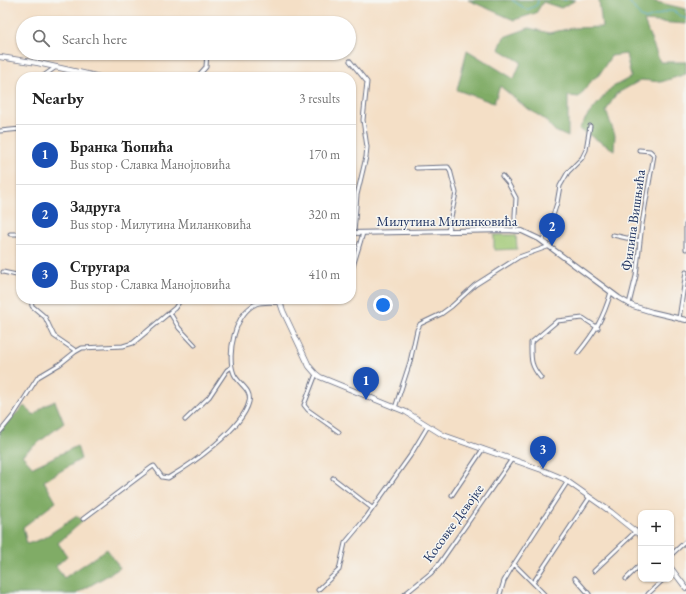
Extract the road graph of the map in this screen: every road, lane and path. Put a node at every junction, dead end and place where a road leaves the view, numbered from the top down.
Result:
1 (0, 57) edge
2 (16, 60) edge
3 (17, 60) edge
4 (207, 60) edge
5 (350, 61) dead end
6 (56, 67) junction
7 (49, 72) edge
8 (78, 72) edge
9 (202, 72) edge
10 (590, 126) dead end
11 (16, 129) edge
12 (0, 131) edge
13 (639, 150) dead end
14 (416, 168) dead end
15 (502, 176) dead end
16 (356, 204) edge
17 (686, 225) edge
18 (515, 230) junction
19 (448, 231) junction
20 (363, 232) junction
21 (356, 233) edge
22 (10, 234) dead end
23 (16, 234) edge
24 (614, 235) dead end
25 (542, 241) junction
26 (640, 241) junction
27 (550, 246) junction
28 (686, 249) edge
29 (356, 256) edge
30 (3, 272) dead end
31 (686, 272) edge
32 (16, 275) edge
33 (611, 292) junction
34 (31, 304) edge
35 (177, 304) edge
36 (257, 304) edge
37 (282, 304) edge
38 (629, 304) junction
39 (170, 313) junction
40 (679, 319) junction
41 (686, 320) edge
42 (598, 328) junction
43 (195, 345) dead end
44 (76, 351) junction
45 (578, 353) dead end
46 (232, 367) junction
47 (316, 374) junction
48 (541, 378) dead end
49 (395, 408) junction
50 (184, 420) dead end
51 (428, 426) junction
52 (0, 432) edge
53 (339, 432) dead end
54 (483, 449) junction
55 (512, 459) junction
56 (333, 478) dead end
57 (568, 481) junction
58 (452, 496) dead end
59 (590, 497) junction
60 (372, 508) junction
61 (83, 519) dead end
62 (636, 531) joint
63 (686, 541) edge
64 (674, 552) edge
65 (514, 564) junction
66 (638, 567) edge
67 (594, 571) dead end
68 (674, 573) edge
69 (575, 578) dead end
70 (626, 579) dead end
71 (661, 582) edge
72 (533, 583) junction
73 (686, 588) edge
74 (318, 590) dead end
75 (405, 594) edge
76 (500, 594) edge
77 (544, 594) edge
78 (589, 594) edge
79 (648, 594) edge

1 - 2 main road
3 - 6 main road
4 - 9 street
5 - 16 street
6 - 7 street
6 - 8 main road
10 - 25 street
11 - 12 street
13 - 26 street, Филипа Вишњића
14 - 19 street
15 - 18 street
17 - 28 street
18 - 19 street, Милутина Миланковића
18 - 25 street, Милутина Миланковића
19 - 20 street, Милутина Миланковића
20 - 21 street, Милутина Миланковића
20 - 29 street
22 - 23 street
24 - 26 street
25 - 27 street, Милутина Миланковића
26 - 38 street, Филипа Вишњића
27 - 33 street, Милутина Миланковића
27 - 49 street
30 - 32 street
31 - 40 street
33 - 38 street, Милутина Миланковића
33 - 42 street
34 - 44 street
35 - 39 street
36 - 46 street
37 - 47 main road
38 - 40 street, Милутина Миланковића
39 - 43 street
39 - 44 street
40 - 41 street, Милутина Миланковића
42 - 45 street
42 - 48 street
44 - 52 street
46 - 50 street
46 - 61 street
47 - 49 main road
47 - 53 street
49 - 51 main road
51 - 54 main road
51 - 60 street
54 - 55 main road
54 - 58 street
55 - 57 main road
55 - 75 street, Косовке Девојке
56 - 60 street
57 - 59 main road
57 - 65 street
59 - 62 main road
59 - 72 street
60 - 74 street
62 - 67 street
63 - 64 street
65 - 72 street
65 - 76 street
66 - 70 street
68 - 73 main road
69 - 78 street
71 - 79 street
72 - 77 street

